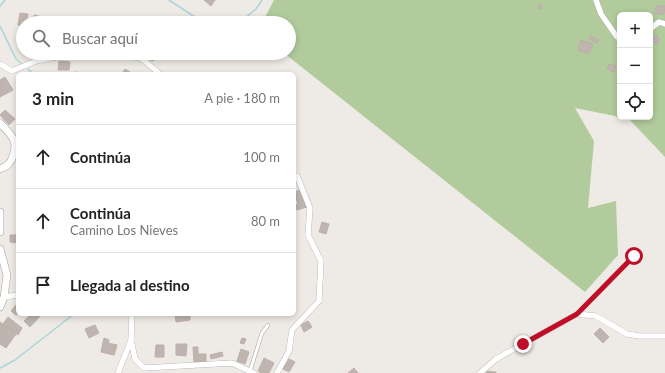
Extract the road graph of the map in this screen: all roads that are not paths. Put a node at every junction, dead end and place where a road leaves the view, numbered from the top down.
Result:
1 (596, 0) edge
2 (665, 24) edge
3 (653, 27) edge
4 (617, 37) edge
5 (41, 60) edge
6 (143, 60) edge
7 (0, 64) edge
8 (158, 72) edge
9 (0, 123) edge
10 (0, 169) edge
11 (297, 176) dead end
12 (0, 212) edge
13 (0, 232) edge
14 (0, 249) edge
15 (16, 295) edge
16 (4, 297) junction
17 (0, 307) edge
18 (132, 316) edge
19 (268, 325) dead end
20 (665, 336) edge
21 (131, 340) junction
22 (252, 372) edge
23 (118, 373) edge
24 (277, 373) edge
25 (480, 373) edge

1 - 4 street
2 - 3 street
5 - 7 street
6 - 8 street
9 - 10 street
11 - 24 street
12 - 13 street
14 - 16 street
15 - 16 street
16 - 17 street
18 - 21 street
19 - 22 lane
20 - 25 street
21 - 22 street
21 - 23 street

